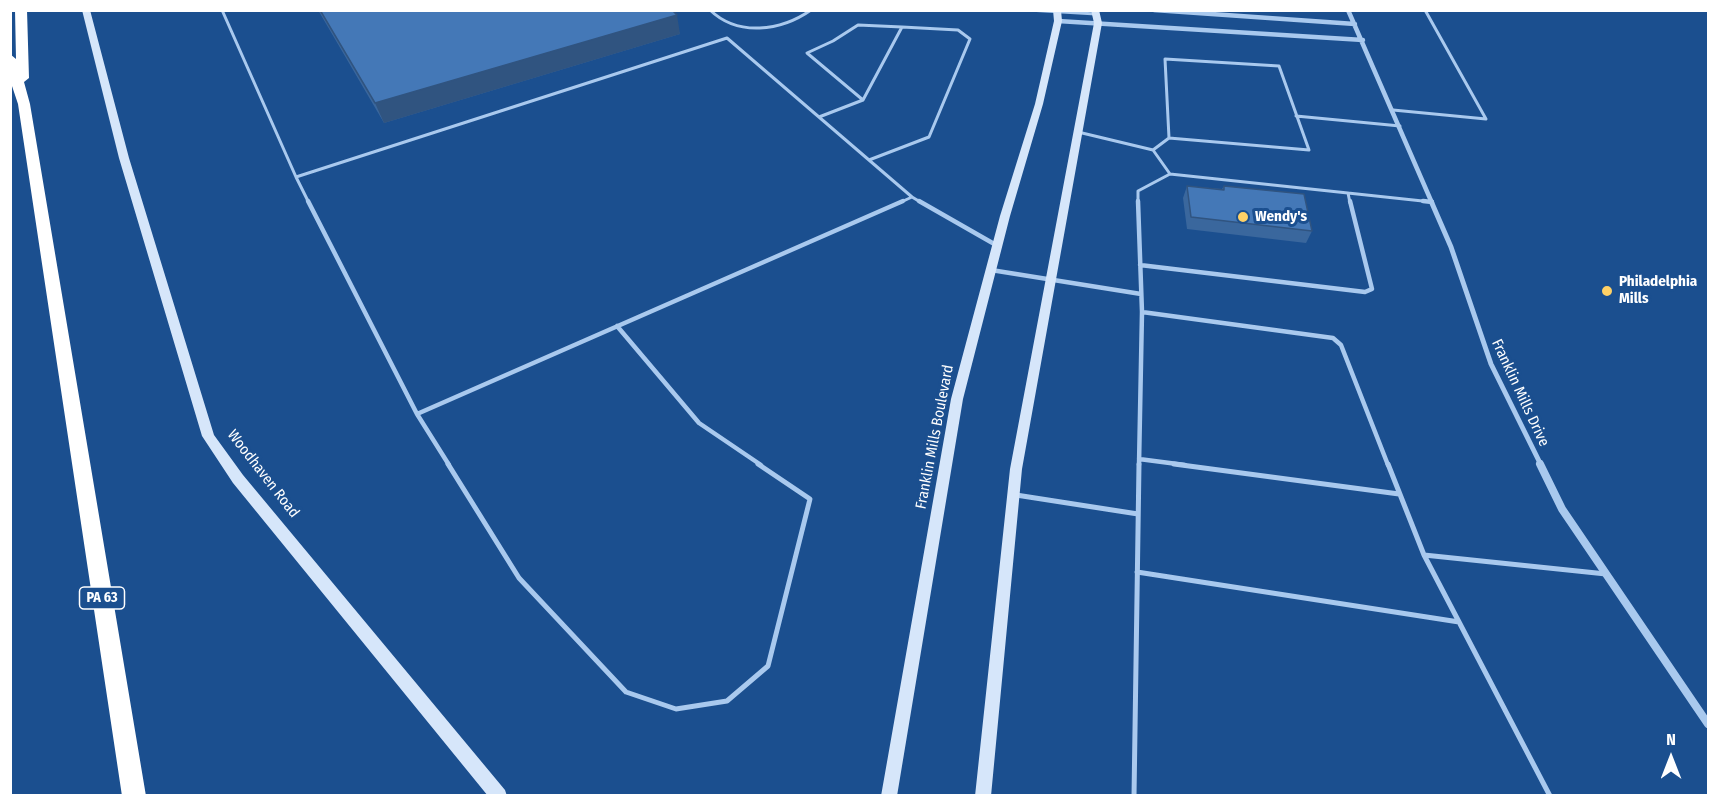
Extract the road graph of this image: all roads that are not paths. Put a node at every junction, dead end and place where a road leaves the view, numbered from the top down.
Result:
1 (21, 10) edge
2 (86, 10) edge
3 (222, 10) edge
4 (710, 10) edge
5 (810, 10) edge
6 (1028, 10) edge
7 (1154, 10) edge
8 (1348, 10) edge
9 (1425, 10) edge
10 (1057, 15) edge
11 (1096, 16) edge
12 (1355, 24) junction
13 (734, 26) junction
14 (902, 27) junction
15 (728, 38) junction
16 (1364, 40) junction
17 (10, 58) edge
18 (862, 100) junction
19 (24, 104) junction
20 (1393, 110) junction
21 (1296, 116) junction
22 (819, 117) junction
23 (1400, 126) junction
24 (1078, 132) junction
25 (1169, 138) junction
26 (1153, 150) junction
27 (869, 160) junction
28 (1170, 174) junction
29 (296, 177) junction
30 (1348, 193) junction
31 (912, 197) junction
32 (1432, 202) junction
33 (998, 246) junction
34 (1140, 265) junction
35 (991, 270) junction
36 (1051, 279) junction
37 (1141, 294) junction
38 (1142, 312) junction
39 (617, 326) junction
40 (417, 414) junction
41 (1139, 459) junction
42 (1399, 494) junction
43 (1013, 495) junction
44 (1138, 514) junction
45 (1424, 555) junction
46 (1137, 572) junction
47 (1606, 574) junction
48 (1459, 622) junction
49 (1708, 724) edge
50 (887, 793) edge
51 (134, 795) edge
52 (499, 795) edge
53 (983, 795) edge
54 (1134, 795) edge
55 (1550, 795) edge

1 - 19 highway
2 - 52 street, Woodhaven Road
3 - 29 lane
4 - 13 lane
5 - 13 lane
6 - 10 lane
7 - 12 street
8 - 12 street, Franklin Mills Drive
9 - 20 lane
10 - 11 street
10 - 11 lane
10 - 33 street, Franklin Mills Boulevard
11 - 16 street
11 - 24 street
12 - 16 street, Franklin Mills Drive
13 - 15 lane
14 - 18 lane
14 - 18 lane
14 - 27 lane
15 - 22 lane
15 - 29 lane
16 - 20 street, Franklin Mills Drive
17 - 19 highway, PA 63
18 - 22 lane
19 - 51 highway, PA 63
20 - 23 street, Franklin Mills Drive
21 - 23 lane
21 - 25 lane
21 - 25 lane
22 - 27 lane
23 - 32 street, Franklin Mills Drive
24 - 26 lane
24 - 36 street
25 - 26 lane
26 - 28 lane
27 - 31 lane
28 - 30 lane
28 - 34 lane
29 - 40 lane
30 - 32 lane
30 - 34 lane
31 - 33 lane
31 - 39 lane
32 - 47 street, Franklin Mills Drive
33 - 35 street, Franklin Mills Boulevard
34 - 37 lane
35 - 36 lane
35 - 50 street, Franklin Mills Boulevard
36 - 37 lane
36 - 43 street
37 - 38 lane
38 - 41 lane
38 - 42 lane
39 - 40 lane
39 - 40 lane
41 - 42 lane
41 - 44 lane
42 - 45 lane
43 - 44 lane
43 - 53 street
44 - 46 lane
45 - 47 lane
45 - 48 lane
46 - 48 lane
46 - 54 lane
47 - 49 street, Franklin Mills Drive
48 - 55 lane

